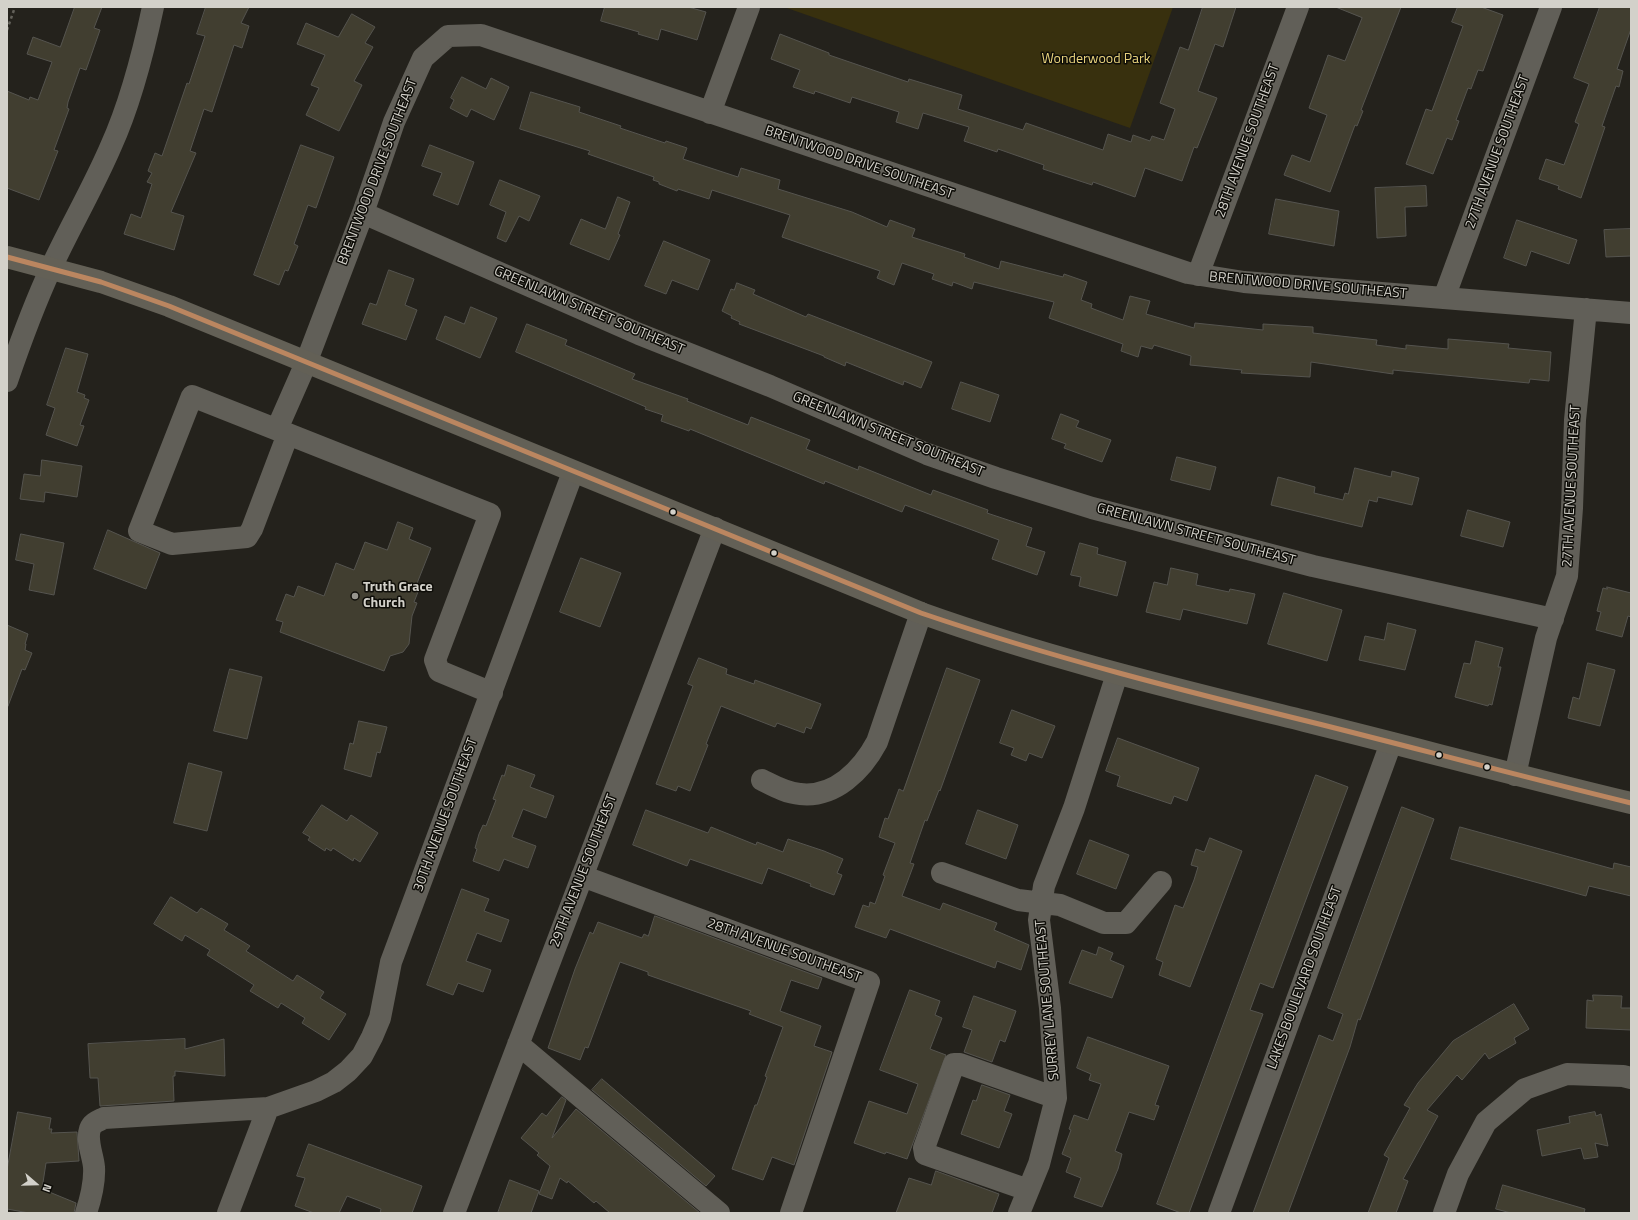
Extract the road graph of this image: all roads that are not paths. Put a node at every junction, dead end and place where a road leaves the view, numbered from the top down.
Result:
1 (153, 7) edge
2 (749, 7) edge
3 (1298, 7) edge
4 (1551, 7) edge
5 (710, 113) junction
6 (363, 213) junction
7 (7, 257) edge
8 (51, 268) junction
9 (1198, 275) junction
10 (1444, 298) junction
11 (1586, 309) junction
12 (1631, 314) edge
13 (306, 363) junction
14 (7, 381) edge
15 (283, 432) junction
16 (573, 472) junction
17 (715, 528) junction
18 (921, 614) junction
19 (1552, 619) junction
20 (1117, 674) junction
21 (492, 693) junction
22 (1391, 742) junction
23 (1514, 775) junction
24 (762, 780) dead end
25 (1631, 803) edge
26 (942, 873) dead end
27 (582, 876) junction
28 (1161, 882) dead end
29 (1041, 904) junction
30 (518, 1044) junction
31 (1631, 1078) edge
32 (1056, 1098) junction
33 (268, 1108) junction
34 (1028, 1190) junction
35 (86, 1213) edge
36 (228, 1213) edge
37 (454, 1213) edge
38 (719, 1213) edge
39 (791, 1213) edge
40 (1019, 1213) edge
41 (1219, 1213) edge
42 (1444, 1213) edge

1 - 8 street
2 - 5 street
3 - 9 street, 28TH AVENUE SOUTHEAST
4 - 10 street, 27TH AVENUE SOUTHEAST
5 - 6 street, BRENTWOOD DRIVE SOUTHEAST
5 - 9 street, BRENTWOOD DRIVE SOUTHEAST
6 - 13 street, BRENTWOOD DRIVE SOUTHEAST
6 - 19 street, GREENLAWN STREET SOUTHEAST
7 - 8 main road
8 - 13 main road
8 - 14 street
9 - 10 street, BRENTWOOD DRIVE SOUTHEAST
10 - 11 street, BRENTWOOD DRIVE SOUTHEAST
11 - 12 street, BRENTWOOD DRIVE SOUTHEAST
11 - 19 street, 27TH AVENUE SOUTHEAST
13 - 15 street, BRENTWOOD DRIVE SOUTHEAST
13 - 16 main road
15 - 15 street, BRENTWOOD DRIVE SOUTHEAST
15 - 21 street
16 - 17 main road
16 - 21 street, 30TH AVENUE SOUTHEAST
17 - 18 main road
17 - 27 street, 29TH AVENUE SOUTHEAST
18 - 20 main road
18 - 24 street
19 - 23 street, 27TH AVENUE SOUTHEAST
20 - 22 main road
20 - 29 street, SURREY LANE SOUTHEAST
21 - 33 street, 30TH AVENUE SOUTHEAST
22 - 23 main road
22 - 41 street, LAKES BOULEVARD SOUTHEAST
23 - 25 main road
26 - 29 street
27 - 30 street, 29TH AVENUE SOUTHEAST
27 - 39 street, 28TH AVENUE SOUTHEAST
28 - 29 street
29 - 32 street, SURREY LANE SOUTHEAST
30 - 37 street, 29TH AVENUE SOUTHEAST
30 - 38 street
31 - 42 street
32 - 34 street, SURREY LANE SOUTHEAST
32 - 34 street
33 - 35 street, 30TH AVENUE SOUTHEAST
33 - 36 street
34 - 40 street, SURREY LANE SOUTHEAST

